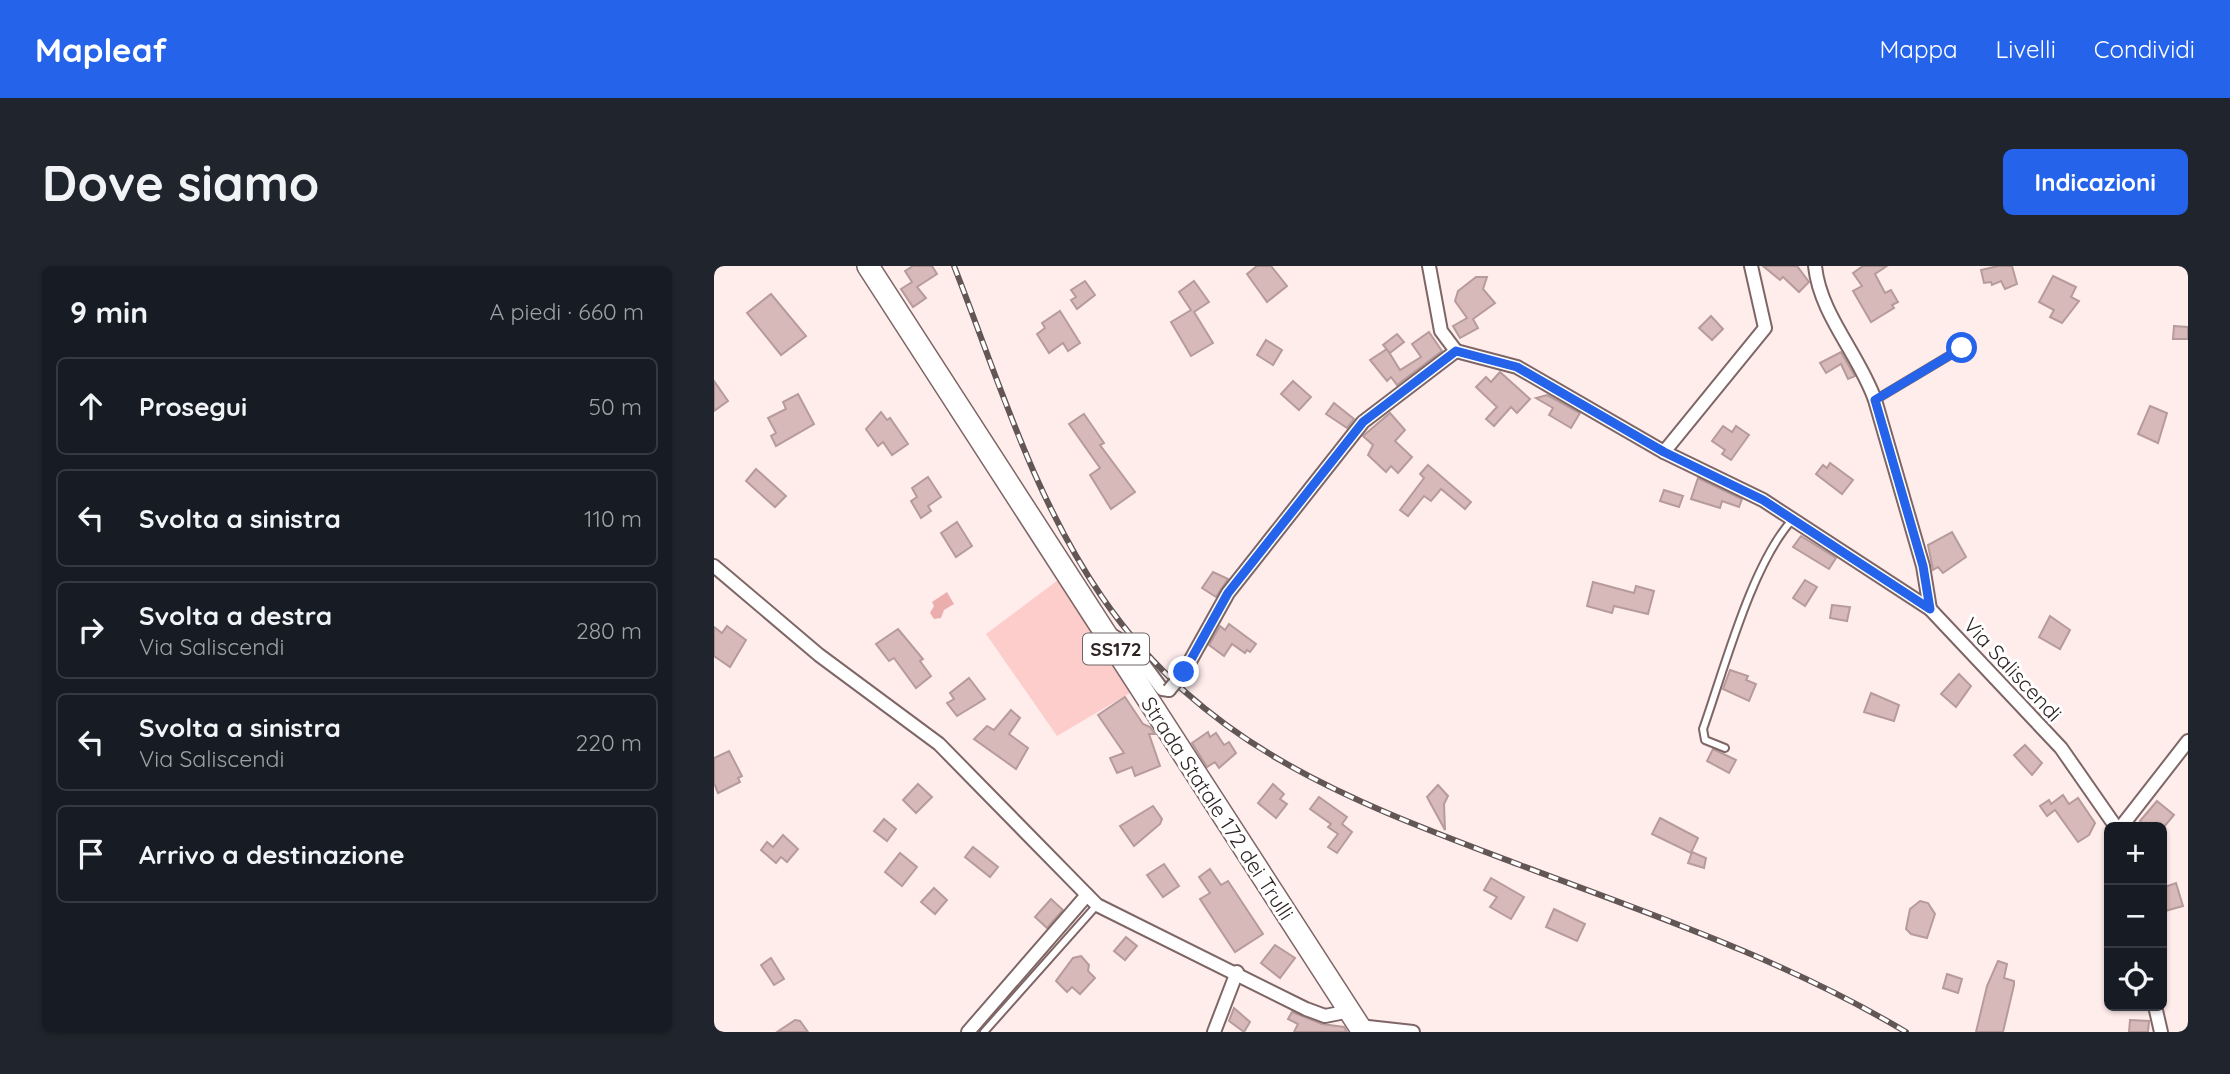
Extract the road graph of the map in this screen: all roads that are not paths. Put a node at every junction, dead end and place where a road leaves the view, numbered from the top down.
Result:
1 (868, 266) edge
2 (1429, 266) edge
3 (1751, 266) edge
4 (1815, 266) edge
5 (1962, 348) dead end
6 (1456, 351) junction
7 (1875, 400) junction
8 (1664, 452) junction
9 (1793, 519) junction
10 (714, 566) edge
11 (1930, 609) junction
12 (1104, 630) junction
13 (2188, 741) edge
14 (1725, 748) dead end
15 (2113, 822) edge
16 (2125, 822) edge
17 (1087, 895) junction
18 (1097, 905) junction
19 (1237, 972) junction
20 (2156, 1011) edge
21 (1357, 1023) edge
22 (968, 1032) edge
23 (984, 1032) edge
24 (1214, 1032) edge
25 (1413, 1032) edge
26 (2161, 1032) edge

1 - 12 main road, Strada Statale 172 dei Trulli / SS172
2 - 6 street
3 - 8 street
4 - 7 street
5 - 7 lane
6 - 8 street, Via Saliscendi
6 - 12 street, bridge
7 - 11 street
8 - 9 street, Via Saliscendi
9 - 11 street, Via Saliscendi
9 - 14 lane
10 - 17 street
11 - 15 street, Via Saliscendi
12 - 21 main road, Strada Statale 172 dei Trulli / SS172
13 - 16 street
17 - 18 street
17 - 22 street
18 - 19 street
18 - 23 lane
19 - 21 street
19 - 24 street
20 - 26 street
21 - 25 street

